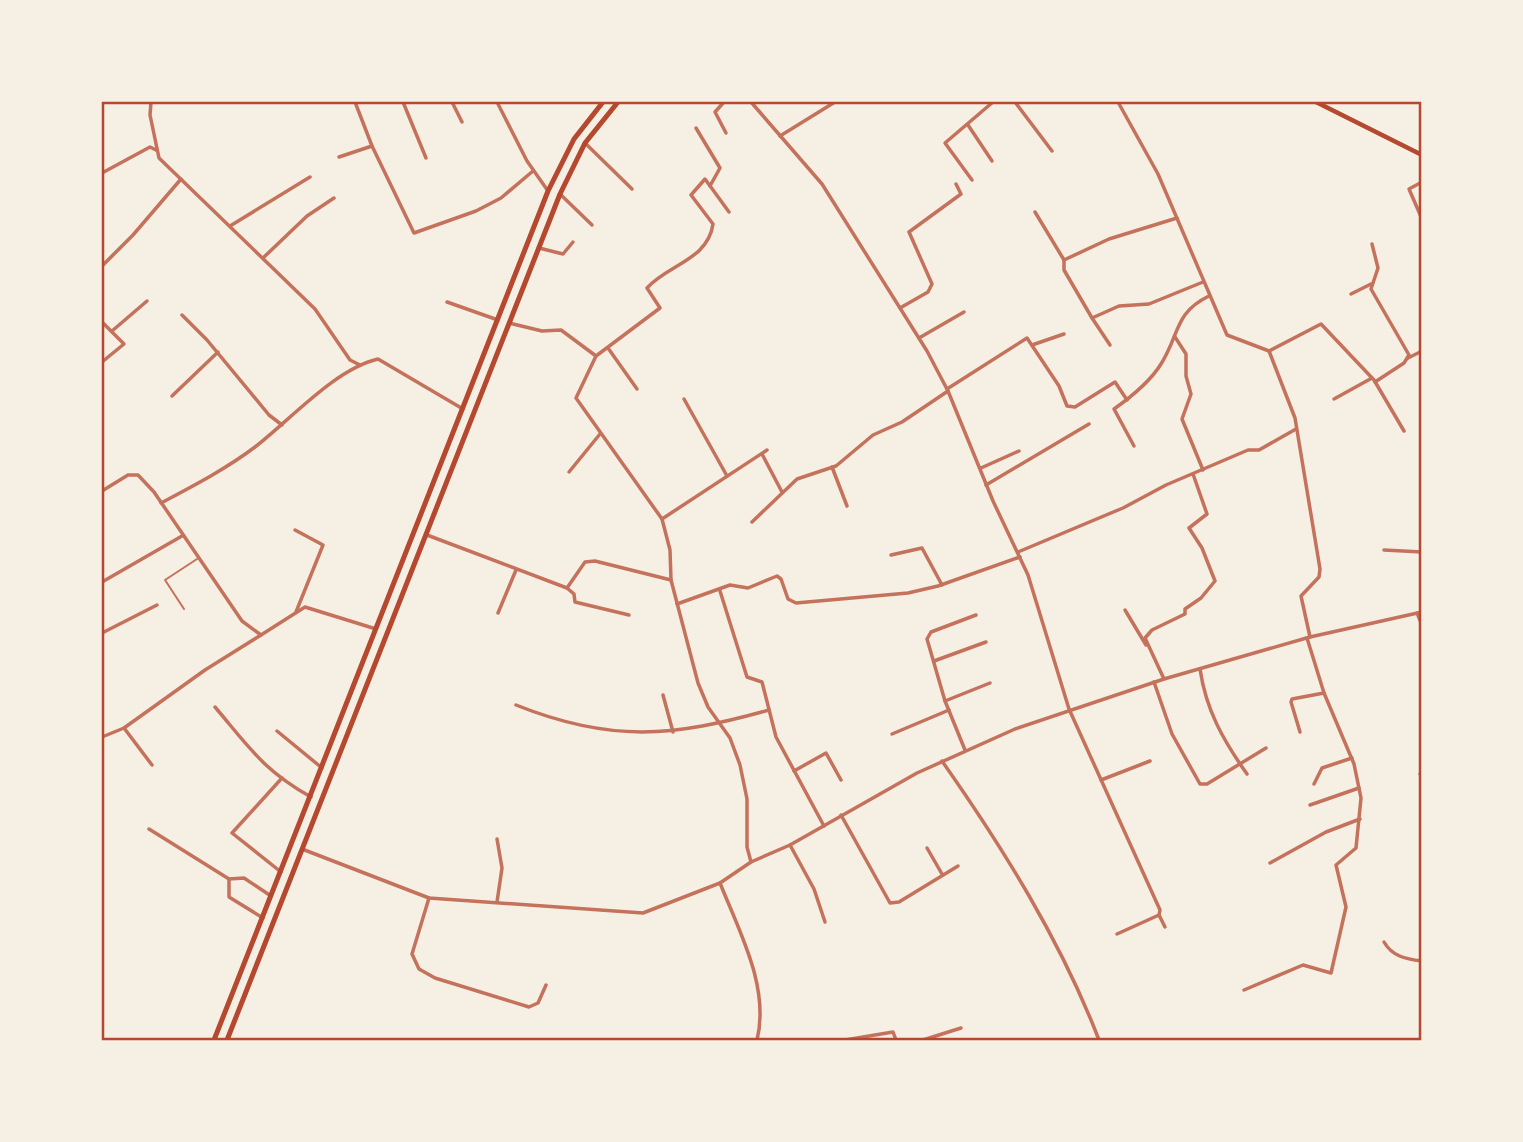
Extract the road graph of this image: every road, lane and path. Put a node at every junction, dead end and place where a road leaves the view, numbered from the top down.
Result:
1 (151, 102) edge
2 (355, 102) edge
3 (403, 102) edge
4 (452, 102) edge
5 (497, 102) edge
6 (603, 102) edge
7 (618, 102) edge
8 (724, 102) edge
9 (751, 102) edge
10 (835, 102) edge
11 (993, 102) edge
12 (1015, 102) edge
13 (1118, 102) edge
14 (1316, 102) edge
15 (462, 122) dead end
16 (968, 125) junction
17 (696, 128) dead end
18 (726, 133) dead end
19 (780, 136) junction
20 (585, 142) junction
21 (372, 146) junction
22 (156, 150) junction
23 (1052, 151) dead end
24 (1422, 155) edge
25 (339, 157) dead end
26 (426, 158) dead end
27 (992, 161) dead end
28 (533, 171) junction
29 (102, 173) edge
30 (310, 177) dead end
31 (181, 179) junction
32 (972, 180) dead end
33 (1422, 182) edge
34 (956, 184) dead end
35 (710, 186) junction
36 (632, 188) dead end
37 (548, 191) junction
38 (560, 194) junction
39 (334, 198) dead end
40 (729, 212) dead end
41 (1035, 212) dead end
42 (1177, 218) junction
43 (1422, 219) edge
44 (592, 225) dead end
45 (230, 226) junction
46 (573, 242) dead end
47 (1371, 244) dead end
48 (539, 248) junction
49 (263, 258) junction
50 (1064, 260) junction
51 (102, 265) edge
52 (1203, 282) junction
53 (1371, 284) junction
54 (1351, 294) dead end
55 (1209, 296) junction
56 (147, 301) dead end
57 (447, 302) dead end
58 (900, 308) junction
59 (964, 312) dead end
60 (182, 315) dead end
61 (1092, 318) junction
62 (498, 320) junction
63 (102, 321) edge
64 (509, 323) junction
65 (112, 331) junction
66 (1064, 334) dead end
67 (1175, 337) junction
68 (919, 338) junction
69 (1032, 345) junction
70 (1110, 345) dead end
71 (608, 348) junction
72 (1269, 351) junction
73 (1422, 351) edge
74 (218, 352) junction
75 (596, 356) junction
76 (1406, 359) junction
77 (102, 362) edge
78 (360, 365) junction
79 (1373, 380) junction
80 (638, 389) dead end
81 (948, 390) junction
82 (172, 396) dead end
83 (684, 399) dead end
84 (1334, 399) dead end
85 (1127, 400) junction
86 (463, 409) junction
87 (1089, 424) dead end
88 (282, 425) junction
89 (1296, 429) junction
90 (1404, 431) dead end
91 (600, 434) junction
92 (1134, 446) dead end
93 (1019, 451) dead end
94 (832, 467) junction
95 (981, 468) junction
96 (1203, 470) junction
97 (569, 472) dead end
98 (1193, 474) junction
99 (727, 476) junction
100 (986, 485) junction
101 (102, 491) edge
102 (782, 492) junction
103 (161, 503) junction
104 (847, 506) dead end
105 (662, 519) junction
106 (752, 522) dead end
107 (295, 530) dead end
108 (427, 535) junction
109 (182, 536) junction
110 (1384, 550) dead end
111 (1422, 552) edge
112 (891, 555) dead end
113 (1019, 555) junction
114 (197, 558) junction
115 (1422, 566) edge
116 (516, 570) junction
117 (671, 580) junction
118 (102, 582) edge
119 (942, 585) junction
120 (567, 588) junction
121 (720, 591) junction
122 (1422, 601) edge
123 (677, 604) junction
124 (157, 605) dead end
125 (184, 609) dead end
126 (1125, 610) dead end
127 (498, 613) dead end
128 (1419, 613) edge
129 (295, 614) junction
130 (629, 615) dead end
131 (976, 615) dead end
132 (1422, 625) edge
133 (376, 629) junction
134 (102, 634) edge
135 (261, 635) junction
136 (1308, 637) junction
137 (986, 642) dead end
138 (1147, 646) junction
139 (934, 661) junction
140 (1200, 669) junction
141 (1164, 678) junction
142 (990, 682) dead end
143 (1154, 682) junction
144 (1324, 693) junction
145 (663, 695) dead end
146 (945, 701) junction
147 (516, 705) dead end
148 (215, 707) dead end
149 (770, 709) junction
150 (1069, 709) junction
151 (949, 710) junction
152 (722, 723) junction
153 (124, 728) junction
154 (277, 732) dead end
155 (673, 732) junction
156 (1300, 732) dead end
157 (892, 734) dead end
158 (102, 737) edge
159 (1266, 748) dead end
160 (965, 750) junction
161 (1352, 758) junction
162 (942, 761) junction
163 (1150, 761) dead end
164 (1239, 763) junction
165 (152, 765) dead end
166 (322, 768) junction
167 (794, 771) junction
168 (1247, 774) dead end
169 (282, 778) junction
170 (841, 780) dead end
171 (1101, 780) junction
172 (1314, 784) dead end
173 (1359, 788) junction
174 (310, 797) junction
175 (1310, 805) dead end
176 (841, 816) junction
177 (1360, 819) junction
178 (824, 826) junction
179 (149, 829) dead end
180 (497, 839) dead end
181 (292, 845) junction
182 (790, 845) junction
183 (927, 848) dead end
184 (302, 849) junction
185 (751, 862) junction
186 (1270, 863) dead end
187 (958, 866) dead end
188 (281, 872) junction
189 (942, 874) junction
190 (229, 879) junction
191 (720, 883) junction
192 (271, 896) junction
193 (429, 898) junction
194 (497, 902) junction
195 (1159, 915) junction
196 (262, 918) junction
197 (825, 922) dead end
198 (1165, 927) dead end
199 (1117, 934) dead end
200 (1384, 942) dead end
201 (1422, 961) edge
202 (546, 985) dead end
203 (1244, 990) dead end
204 (961, 1028) dead end
205 (214, 1041) edge
206 (227, 1041) edge
207 (757, 1041) edge
208 (845, 1041) edge
209 (897, 1041) edge
210 (923, 1041) edge
211 (1099, 1041) edge

1 - 22 street
2 - 21 street
3 - 26 street
4 - 15 street
5 - 28 street
6 - 37 main road
7 - 20 main road
8 - 18 street
9 - 19 street
10 - 19 street
11 - 16 street
12 - 23 street
13 - 42 street
14 - 24 main road
16 - 27 street
16 - 32 street
17 - 35 street
19 - 58 street
20 - 36 street
20 - 38 main road
21 - 25 street
21 - 28 street
22 - 29 street
22 - 31 street
28 - 37 street
30 - 45 street
31 - 45 street
31 - 51 street
33 - 43 street
34 - 58 street
35 - 40 street
35 - 71 street
37 - 62 main road
38 - 44 street
38 - 48 main road
39 - 49 street
41 - 50 street
42 - 50 street
42 - 52 street
45 - 49 street
46 - 48 street
47 - 53 street
48 - 64 main road
49 - 78 street
50 - 61 street
52 - 55 street
52 - 61 street
53 - 54 street
53 - 76 street
55 - 67 street
55 - 72 street
56 - 65 street
57 - 62 street
58 - 68 street
59 - 68 street
60 - 74 street
61 - 70 street
62 - 86 main road
63 - 65 street
64 - 75 street
64 - 108 main road
65 - 77 street
66 - 69 street
67 - 85 street
67 - 96 street
68 - 81 street
69 - 81 street
69 - 85 street
71 - 75 street
71 - 80 street
72 - 79 street
72 - 89 street
73 - 76 street
74 - 82 street
74 - 88 street
75 - 91 street
76 - 79 street
78 - 86 street
78 - 88 street
79 - 84 street
79 - 90 street
81 - 94 street
81 - 95 street
83 - 99 street
85 - 92 street
86 - 133 main road
87 - 100 street
88 - 103 street
89 - 96 street
89 - 136 street
91 - 97 street
91 - 105 street
93 - 95 street
94 - 102 street
94 - 104 street
95 - 100 street
96 - 98 street
98 - 113 street
98 - 138 street
99 - 102 street
99 - 105 street
100 - 113 street
101 - 103 street
102 - 106 street
103 - 109 street
105 - 117 street
107 - 129 street
108 - 116 street
108 - 184 main road
109 - 114 street
109 - 118 street
110 - 111 street
112 - 119 street
113 - 119 street
113 - 150 street
114 - 125 lane
114 - 135 street
115 - 122 street
116 - 120 street
116 - 127 street
117 - 120 street
117 - 123 street
119 - 121 street
120 - 130 street
121 - 123 street
121 - 149 street
123 - 152 street
124 - 134 street
126 - 138 street
128 - 132 street
128 - 136 street
129 - 133 street
129 - 135 street
131 - 139 street
133 - 166 main road
135 - 153 street
136 - 140 street
136 - 144 street
137 - 139 street
138 - 141 street
139 - 146 street
140 - 141 street
140 - 164 street
141 - 143 street
142 - 146 street
143 - 150 street
143 - 164 street
144 - 156 street
144 - 161 street
145 - 155 street
146 - 151 street
147 - 155 street
148 - 169 street
149 - 152 street
149 - 167 street
150 - 160 street
150 - 171 street
151 - 157 street
151 - 160 street
152 - 155 street
152 - 185 street
153 - 158 street
153 - 165 street
154 - 166 street
159 - 164 street
160 - 162 street
161 - 172 street
161 - 173 street
162 - 176 street
162 - 211 street
163 - 171 street
164 - 168 street
166 - 174 main road
167 - 170 street
167 - 178 street
169 - 174 street
169 - 188 street
171 - 195 street
173 - 175 street
173 - 177 street
174 - 181 main road
176 - 178 street
176 - 189 street
177 - 186 street
177 - 203 street
178 - 182 street
179 - 190 street
180 - 194 street
181 - 184 main road
181 - 188 main road
182 - 185 street
182 - 197 street
183 - 189 street
184 - 193 street
184 - 206 main road
185 - 191 street
187 - 189 street
188 - 192 main road
190 - 192 street
190 - 196 street
191 - 194 street
191 - 207 street
192 - 196 main road
193 - 194 street
193 - 202 street
195 - 198 street
195 - 199 street
196 - 205 main road
200 - 201 street
204 - 210 street
208 - 209 street

